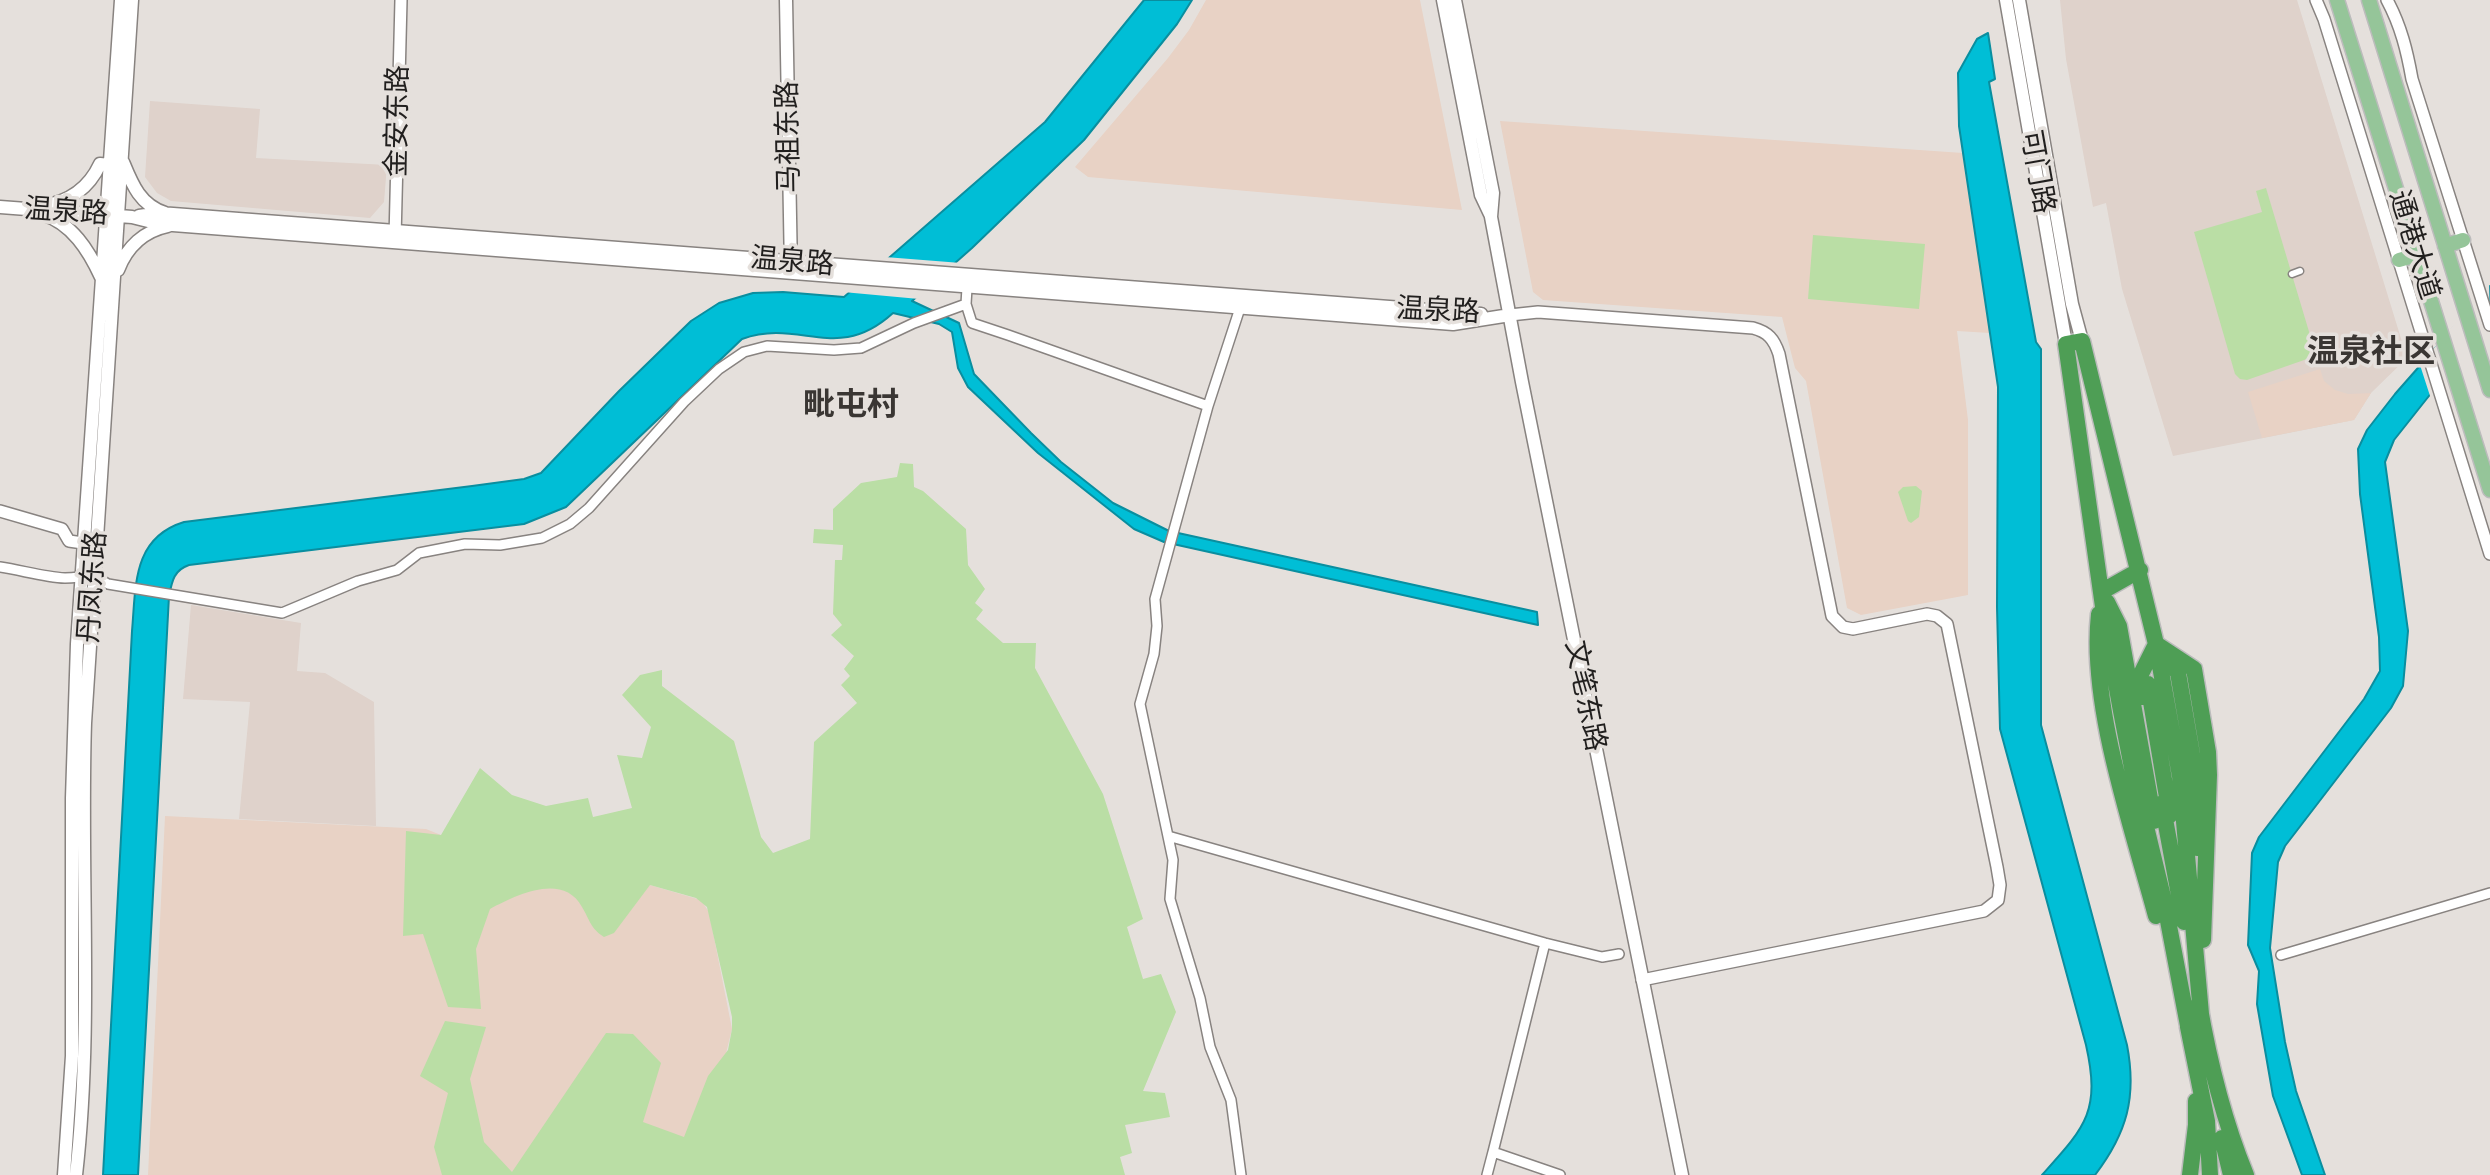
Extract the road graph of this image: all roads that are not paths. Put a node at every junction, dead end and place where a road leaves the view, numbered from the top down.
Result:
1 (121, 0) edge
2 (132, 0) edge
3 (401, 0) edge
4 (786, 0) edge
5 (1443, 0) edge
6 (1455, 0) edge
7 (2006, 0) edge
8 (2019, 0) edge
9 (2316, 0) edge
10 (2337, 0) edge
11 (2369, 0) edge
12 (2387, 0) edge
13 (116, 161) junction
14 (0, 207) edge
15 (24, 209) junction
16 (112, 216) junction
17 (1491, 217) junction
18 (180, 220) junction
19 (395, 238) junction
20 (2463, 240) junction
21 (2445, 246) junction
22 (2417, 255) junction
23 (2399, 260) junction
24 (791, 268) junction
25 (2300, 271) dead end
26 (2292, 274) dead end
27 (102, 280) junction
28 (948, 281) junction
29 (967, 288) junction
30 (113, 292) junction
31 (966, 304) junction
32 (1240, 308) junction
33 (1510, 315) junction
34 (2490, 325) edge
35 (2074, 343) junction
36 (2490, 390) edge
37 (1208, 406) junction
38 (2490, 490) edge
39 (0, 511) edge
40 (83, 543) junction
41 (2490, 554) edge
42 (0, 567) edge
43 (2140, 570) junction
44 (88, 575) junction
45 (2101, 592) junction
46 (2156, 644) junction
47 (1168, 836) junction
48 (2490, 893) edge
49 (1545, 943) junction
50 (1619, 954) dead end
51 (2281, 955) dead end
52 (1642, 980) junction
53 (2201, 1014) junction
54 (2190, 1036) junction
55 (1493, 1152) junction
56 (64, 1175) edge
57 (76, 1175) edge
58 (1241, 1175) edge
59 (1487, 1175) edge
60 (1560, 1175) edge
61 (1682, 1175) edge
62 (2190, 1175) edge
63 (2210, 1175) edge
64 (2231, 1175) edge
65 (2246, 1175) edge

1 - 13 main road, 丹凤东路
2 - 13 main road, 丹凤东路
3 - 19 street, 金安东路
4 - 24 main road, 马祖东路
5 - 17 main road, 文笔东路
6 - 17 main road, 文笔东路
7 - 35 main road, 可门路
8 - 35 main road, 可门路
9 - 23 street
10 - 22 main road, 通港大道
11 - 21 main road, 通港大道
12 - 20 street
13 - 15 main road
13 - 16 main road, 丹凤东路
13 - 18 main road
14 - 15 main road, 温泉路
15 - 16 main road, 温泉路
15 - 27 main road
16 - 18 main road, 温泉路
16 - 27 main road, 丹凤东路
16 - 30 main road, 丹凤东路
17 - 33 main road, 文笔东路
18 - 19 main road, 温泉路
18 - 30 main road
19 - 24 main road, 温泉路
20 - 21 main road
20 - 34 street
21 - 36 main road, 通港大道
22 - 23 main road
22 - 38 main road, 通港大道
23 - 41 street
24 - 28 main road, 温泉路
25 - 26 street
27 - 40 main road, 丹凤东路
28 - 29 main road, 温泉路
28 - 33 main road, 温泉路
29 - 31 street
29 - 32 main road, 温泉路
30 - 44 main road, 丹凤东路
31 - 37 street
31 - 44 street
32 - 33 main road, 温泉路
32 - 37 street
33 - 52 main road, 文笔东路
33 - 52 street
35 - 43 highway
35 - 45 highway
37 - 47 street
39 - 40 street
40 - 44 main road, 丹凤东路
42 - 44 street
43 - 45 highway
43 - 46 highway
44 - 56 main road, 丹凤东路
44 - 57 main road, 丹凤东路
45 - 54 highway
46 - 53 highway
46 - 53 highway
47 - 49 street
47 - 58 street
48 - 51 street
49 - 50 street
49 - 55 street
52 - 61 main road, 文笔东路
53 - 64 highway
53 - 65 highway
54 - 62 highway
54 - 63 highway
55 - 59 street
55 - 60 street

